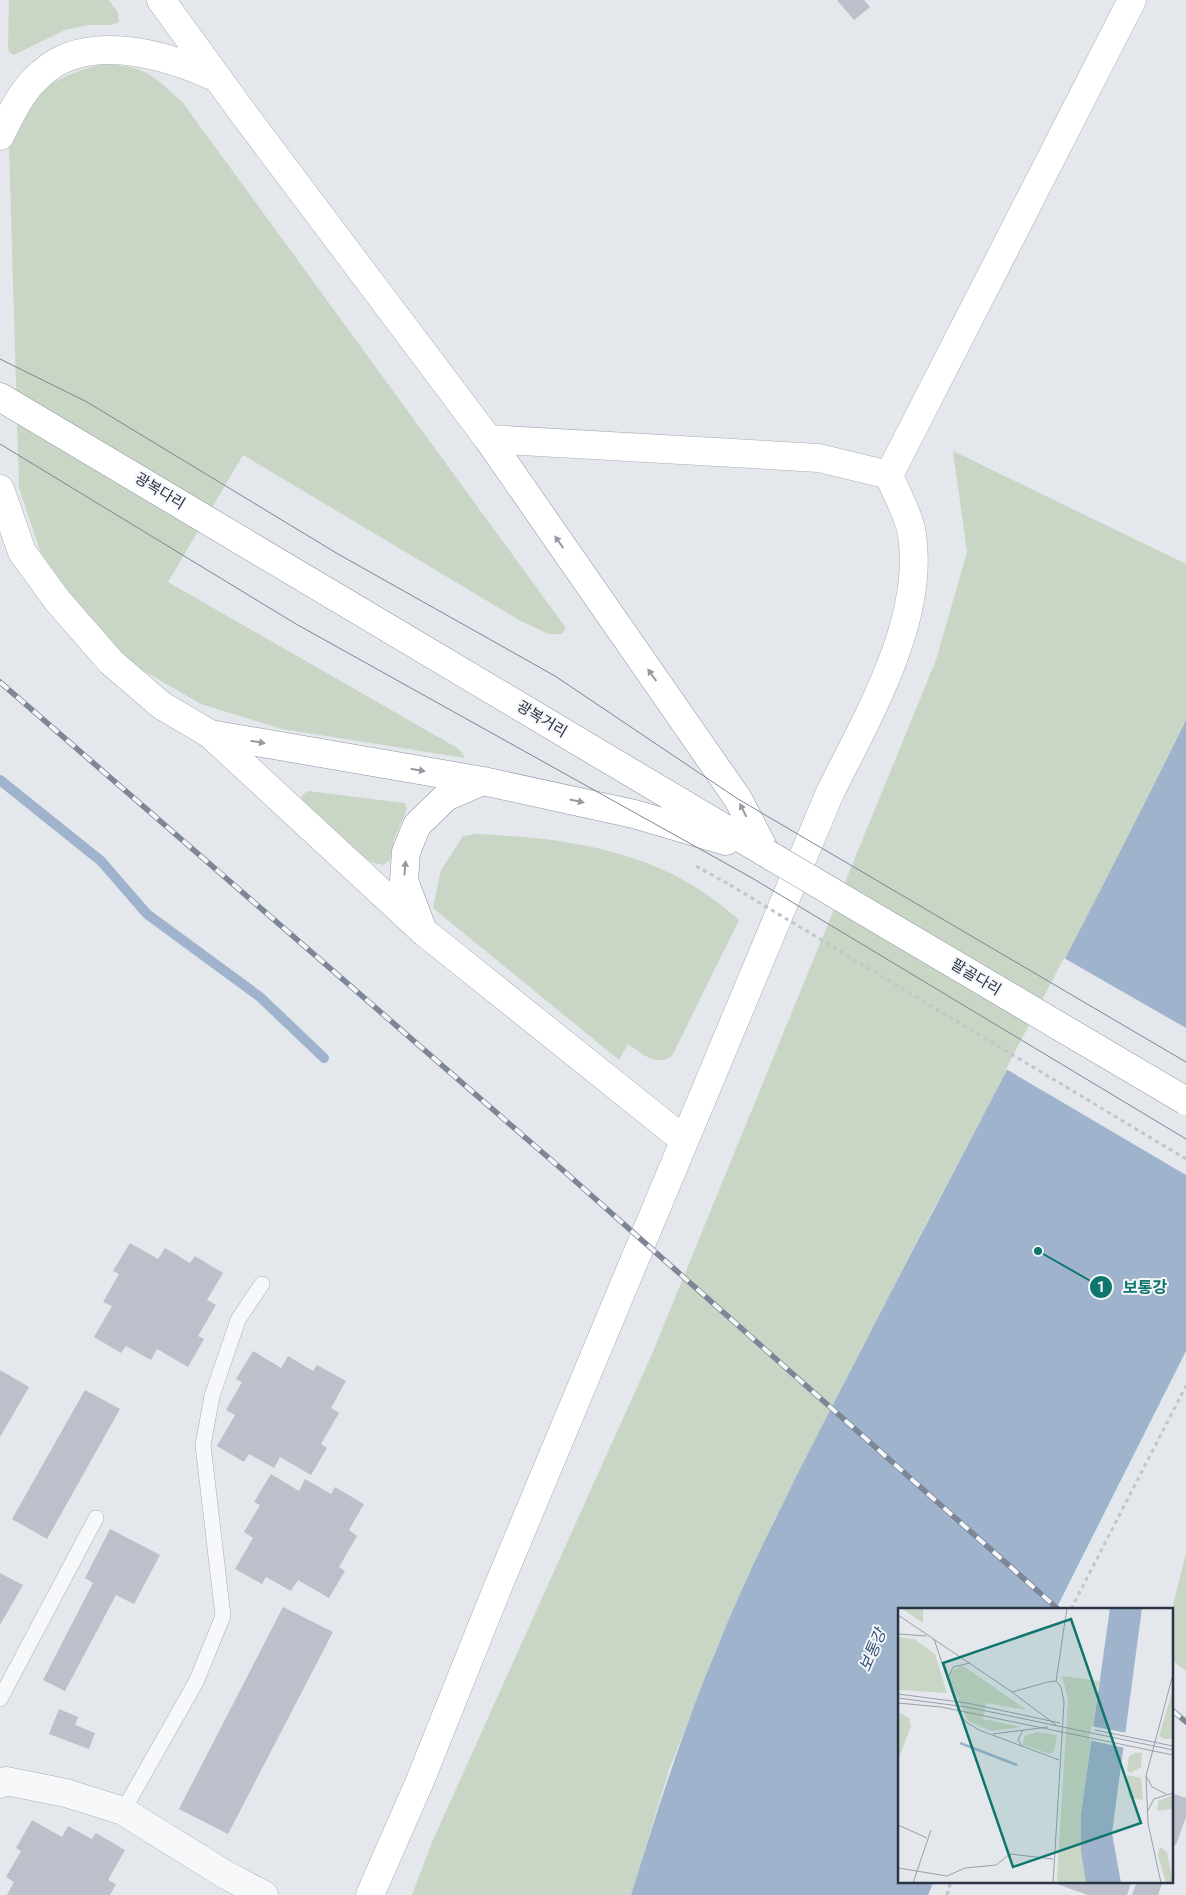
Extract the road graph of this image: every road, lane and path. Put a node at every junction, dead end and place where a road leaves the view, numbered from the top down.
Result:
1 (161, 0) edge
2 (1132, 0) edge
3 (220, 79) junction
4 (0, 136) edge
5 (0, 397) edge
6 (488, 439) junction
7 (889, 475) junction
8 (0, 489) edge
9 (318, 586) joint
10 (210, 734) junction
11 (484, 781) junction
12 (766, 853) junction
13 (688, 862) dead end
14 (424, 931) junction
15 (1186, 1101) edge
16 (684, 1140) junction
17 (1186, 1159) edge
18 (262, 1284) dead end
19 (1186, 1386) edge
20 (96, 1518) dead end
21 (1073, 1608) edge
22 (0, 1699) edge
23 (2, 1777) edge
24 (123, 1811) junction
25 (951, 1882) edge
26 (264, 1895) edge
27 (370, 1895) edge
28 (946, 1895) edge

1 - 3 main road
2 - 7 main road
3 - 4 main road
3 - 6 main road
5 - 9 main road, 광복다리
6 - 7 main road
12 -> 6 main road
7 - 16 main road
8 - 10 main road
9 - 12 main road, 광복거리
10 -> 11 main road
10 - 14 main road
11 -> 12 main road
14 -> 11 main road
12 - 15 main road, 팔골다리, bridge
13 - 17 path, bridge
14 - 16 main road
16 - 27 main road
18 - 24 lane
19 - 21 path
20 - 22 lane
23 - 24 street
24 - 26 street
25 - 28 path

